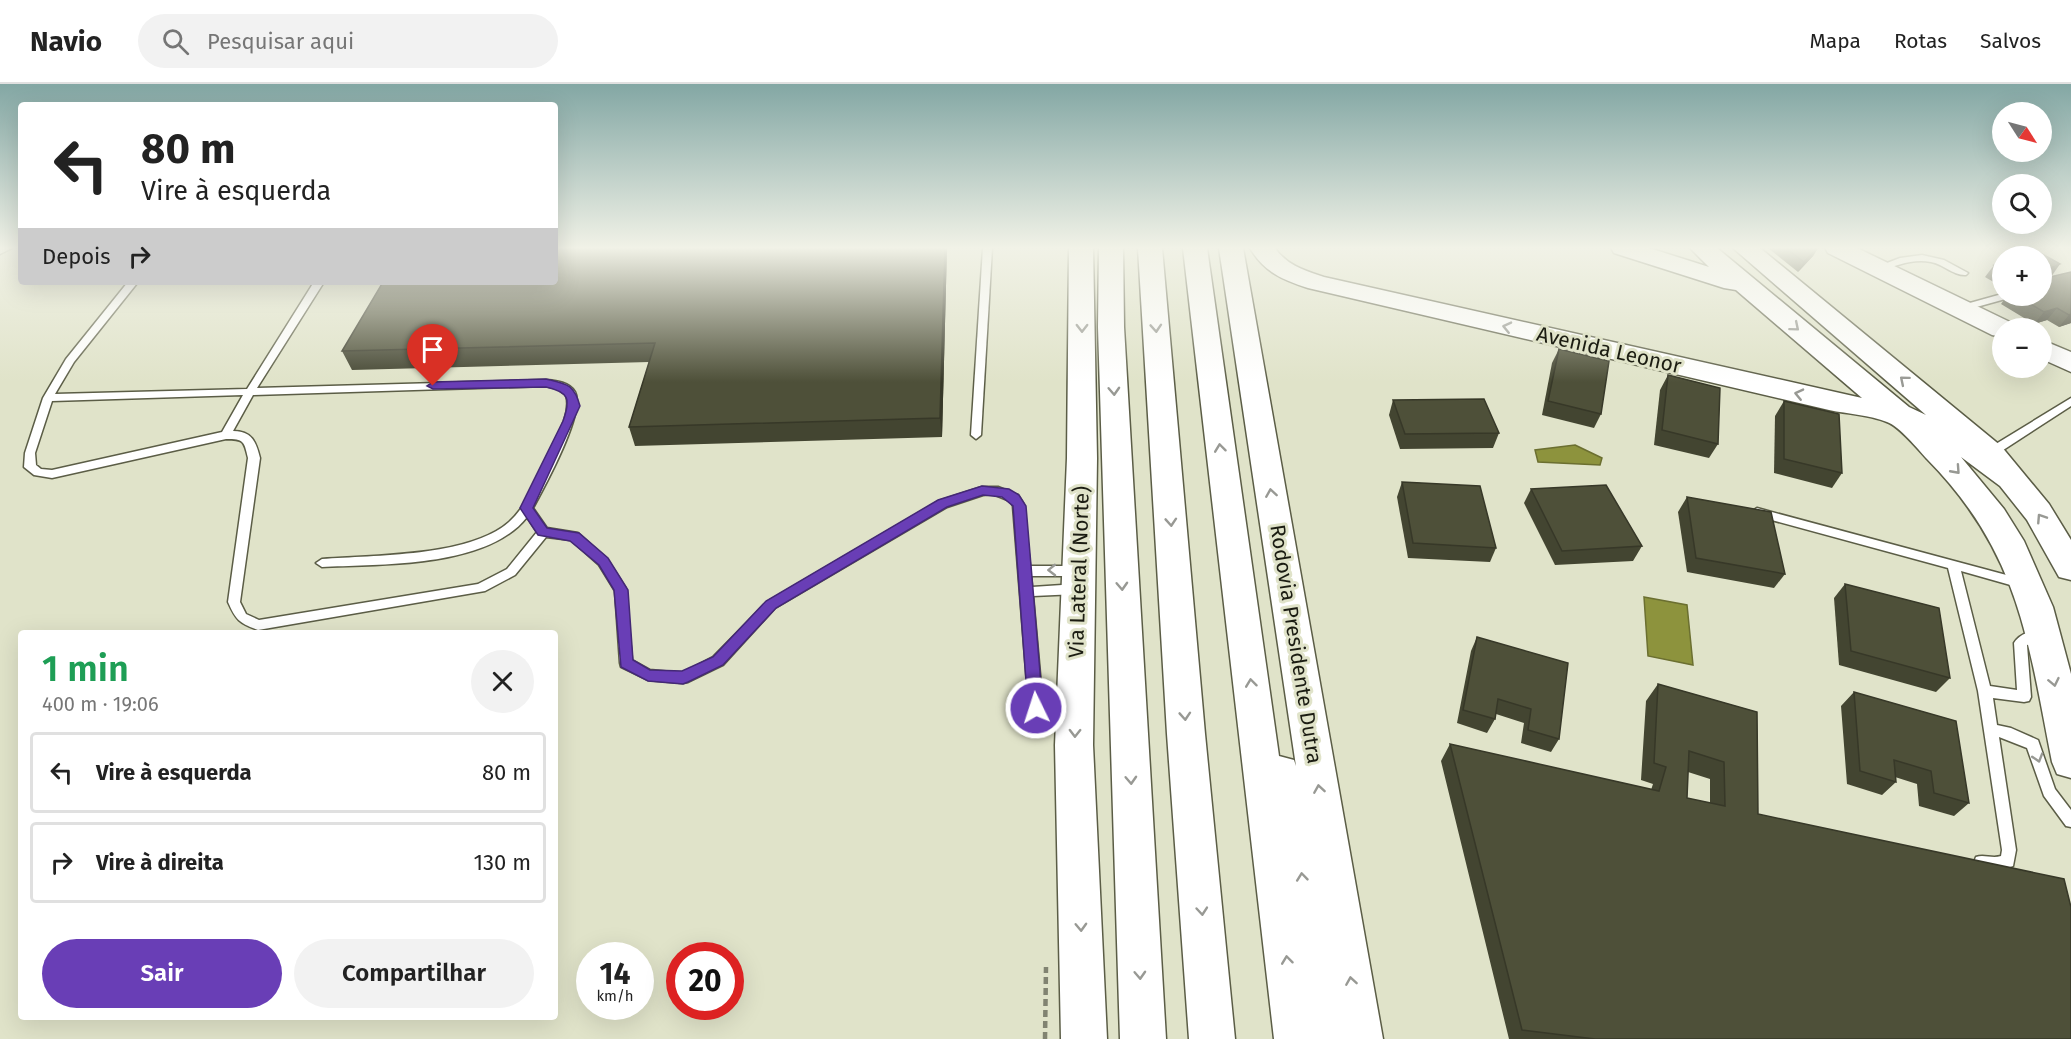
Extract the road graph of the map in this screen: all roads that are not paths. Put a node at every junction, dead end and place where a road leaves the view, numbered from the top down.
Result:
1 (125, 293) edge
2 (312, 293) edge
3 (985, 293) edge
4 (1081, 293) edge
5 (1111, 293) edge
6 (1153, 293) edge
7 (1201, 293) edge
8 (1238, 293) edge
9 (1359, 293) edge
10 (1755, 293) edge
11 (1799, 293) edge
12 (1930, 293) edge
13 (1992, 300) edge
14 (1962, 308) junction
15 (1992, 324) edge
16 (2052, 353) edge
17 (2071, 363) edge
18 (1854, 376) junction
19 (251, 390) junction
20 (48, 398) junction
21 (1829, 401) junction
22 (2071, 401) edge
23 (1898, 414) junction
24 (226, 435) junction
25 (976, 435) dead end
26 (1990, 453) junction
27 (2013, 480) junction
28 (527, 508) junction
29 (1752, 510) edge
30 (543, 532) junction
31 (322, 563) dead end
32 (1954, 566) junction
33 (2071, 568) edge
34 (1025, 571) junction
35 (1078, 580) junction
36 (2028, 585) junction
37 (1027, 592) junction
38 (2044, 636) junction
39 (1985, 691) junction
40 (1036, 708) dead end
41 (1255, 719) junction
42 (1992, 730) junction
43 (2071, 762) edge
44 (2071, 821) edge
45 (1971, 861) edge
46 (1084, 1039) edge
47 (1143, 1039) edge
48 (1212, 1039) edge
49 (1297, 1039) edge
50 (1323, 1039) edge
51 (1360, 1039) edge

1 - 20 lane
2 - 19 lane
3 - 25 lane
4 -> 35 main road, Via Lateral (Norte)
5 -> 47 main road
6 -> 48 main road
41 -> 7 main road
51 -> 8 main road, Rodovia Presidente Dutra
21 -> 9 main road, Avenida Leonor
10 -> 18 main road
26 -> 11 main road
12 - 14 main road
13 - 14 lane
14 - 15 main road
16 - 17 main road
18 - 21 main road
18 - 23 main road
19 - 20 lane
19 - 24 lane
19 - 28 lane
20 - 24 lane
21 - 23 main road, Avenida Leonor
22 - 26 lane
23 - 27 main road
23 -> 36 main road
24 - 30 lane
26 - 27 main road
33 -> 27 main road
28 - 30 lane
28 - 31 lane
29 - 32 lane
30 - 34 lane
32 - 36 lane
32 - 39 lane
35 -> 34 lane
34 - 37 lane
35 - 37 lane
35 -> 46 main road, Via Lateral (Norte)
36 - 38 main road
37 - 40 lane
38 - 39 lane
38 -> 43 main road
39 - 42 lane
49 -> 41 main road
50 -> 41 main road
42 -> 44 lane
42 - 45 lane

